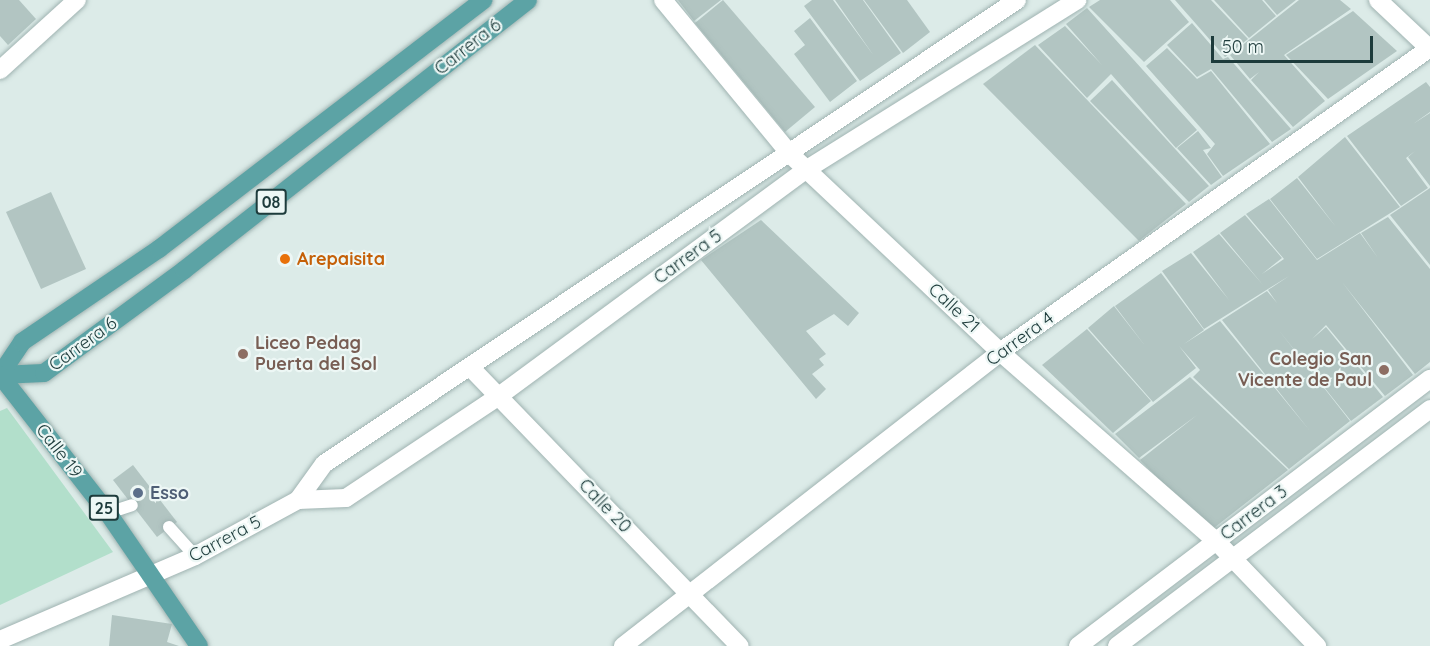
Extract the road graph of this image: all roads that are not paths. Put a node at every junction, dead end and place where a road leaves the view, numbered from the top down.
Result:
1 (77, 0) edge
2 (483, 0) edge
3 (528, 0) edge
4 (663, 0) edge
5 (1017, 0) edge
6 (1077, 0) edge
7 (1377, 0) edge
8 (1430, 48) edge
9 (0, 70) edge
10 (790, 154) junction
11 (807, 169) junction
12 (1000, 352) junction
13 (470, 367) junction
14 (0, 375) edge
15 (1430, 379) edge
16 (499, 396) junction
17 (1430, 409) edge
18 (1324, 459) junction
19 (1342, 476) junction
20 (298, 500) junction
21 (132, 506) dead end
22 (108, 513) junction
23 (170, 527) dead end
24 (1216, 541) junction
25 (195, 556) junction
26 (1232, 559) junction
27 (152, 576) junction
28 (688, 592) junction
29 (0, 640) edge
30 (199, 646) edge
31 (623, 646) edge
32 (739, 646) edge
33 (1078, 646) edge
34 (1117, 646) edge
35 (1317, 646) edge

1 - 9 street
2 - 14 main road, Carrera 6 / 08
3 - 14 main road, Carrera 6 / 08
4 - 10 street, Calle 21
5 - 10 street, Carrera 5
6 - 11 street, Carrera 5
7 - 8 street
8 - 12 street, Carrera 4
10 - 11 street, Calle 21
10 - 13 street, Carrera 5
11 - 12 street, Calle 21
11 - 16 street, Carrera 5
12 - 24 street, Calle 21
12 - 28 street, Carrera 4
13 - 16 street, Calle 20
13 - 20 street, Carrera 5
14 - 22 main road, Calle 19 / 25
15 - 18 street, Carrera 3
16 - 20 street, Carrera 5
16 - 28 street, Calle 20
17 - 19 street, Carrera 3
18 - 19 street
18 - 24 street, Carrera 3
19 - 26 street, Carrera 3
20 - 25 street, Carrera 5
21 - 22 lane
22 - 27 main road, Calle 19 / 25
23 - 25 lane
24 - 26 street, Calle 21
24 - 33 street, Carrera 3
25 - 27 street, Carrera 5
26 - 34 street, Carrera 3
26 - 35 street, Calle 21
27 - 29 street, Carrera 5
27 - 30 main road, Calle 19 / 25
28 - 31 street, Carrera 4
28 - 32 street, Calle 20

